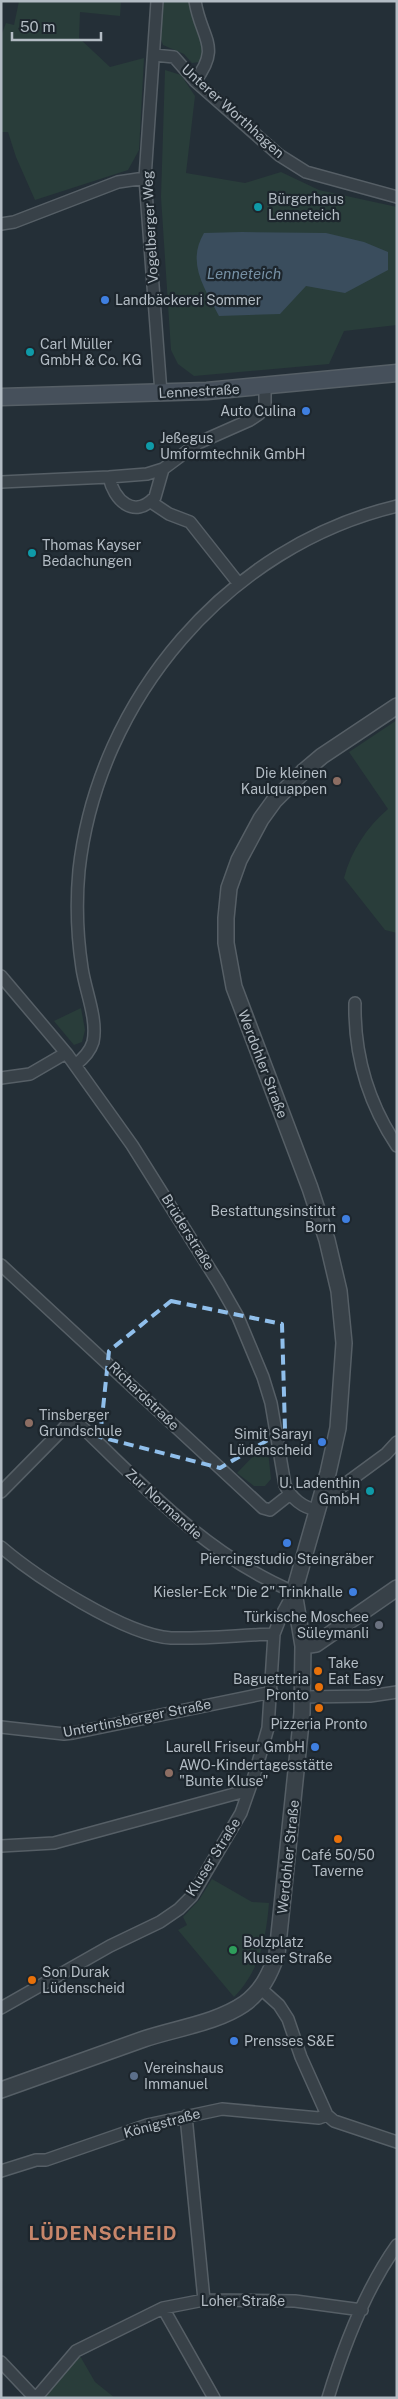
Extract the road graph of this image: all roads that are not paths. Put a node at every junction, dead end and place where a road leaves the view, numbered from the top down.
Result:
1 (157, 1) edge
2 (195, 1) edge
3 (154, 55) junction
4 (195, 81) junction
5 (145, 178) junction
6 (397, 197) edge
7 (1, 224) edge
8 (397, 373) edge
9 (265, 386) junction
10 (161, 393) junction
11 (1, 397) edge
12 (163, 469) junction
13 (109, 477) junction
14 (1, 482) edge
15 (151, 502) junction
16 (397, 506) edge
17 (239, 584) junction
18 (397, 706) edge
19 (1, 976) edge
20 (355, 1003) dead end
21 (66, 1053) junction
22 (75, 1065) junction
23 (1, 1078) edge
24 (397, 1146) edge
25 (1, 1265) edge
26 (397, 1442) edge
27 (324, 1487) junction
28 (1, 1492) edge
29 (289, 1495) junction
30 (317, 1510) junction
31 (1, 1547) edge
32 (397, 1588) edge
33 (294, 1592) junction
34 (274, 1634) junction
35 (303, 1646) junction
36 (272, 1692) junction
37 (397, 1692) edge
38 (303, 1697) junction
39 (1, 1726) edge
40 (249, 1790) junction
41 (1, 1846) edge
42 (260, 1988) junction
43 (1, 2008) edge
44 (1, 2090) edge
45 (327, 2115) junction
46 (186, 2116) junction
47 (397, 2142) edge
48 (1, 2171) edge
49 (397, 2245) edge
50 (204, 2300) junction
51 (162, 2308) junction
52 (362, 2310) junction
53 (1, 2362) edge
54 (36, 2398) edge
55 (214, 2398) edge
56 (328, 2398) edge

1 - 3 street, Vogelberger Weg
2 - 4 street
3 - 4 street, Unterer Worthhagen
3 - 5 street, Vogelberger Weg
4 - 6 street, Unterer Worthhagen
5 - 7 street
5 - 10 street, Vogelberger Weg
8 - 9 main road, Lennestraße
9 - 10 main road, Lennestraße
9 - 12 street
10 - 11 main road, Lennestraße
12 - 13 street
12 - 15 street
13 - 14 street
13 - 15 street
15 - 17 street
16 - 17 street
17 - 22 street
18 - 27 street, Werdohler Straße
19 - 21 street, Brüderstraße
20 - 24 street
21 - 22 street, Brüderstraße
21 - 23 street
22 - 29 street, Brüderstraße
25 - 29 street, Richardstraße
26 - 27 street
27 - 30 street, Werdohler Straße
28 - 33 street, Zur Normandie
29 - 30 street
30 - 33 street, Werdohler Straße
31 - 34 street
32 - 35 street
33 - 34 street, Werdohler Straße
33 - 35 street, Werdohler Straße
34 - 36 street, Kluser Straße
35 - 38 street, Werdohler Straße
36 - 39 street, Untertinsberger Straße
36 - 40 street, Kluser Straße
37 - 38 street
38 - 42 street, Werdohler Straße
40 - 41 street
40 - 43 street, Kluser Straße
42 - 44 street, Werdohler Straße
42 - 45 street
45 - 46 street, Königstraße
45 - 47 street
46 - 48 street, Königstraße
46 - 50 street
49 - 52 street
50 - 51 street, Loher Straße
50 - 52 street, Loher Straße
51 - 54 street, Loher Straße
51 - 55 street
52 - 56 street
53 - 54 street

